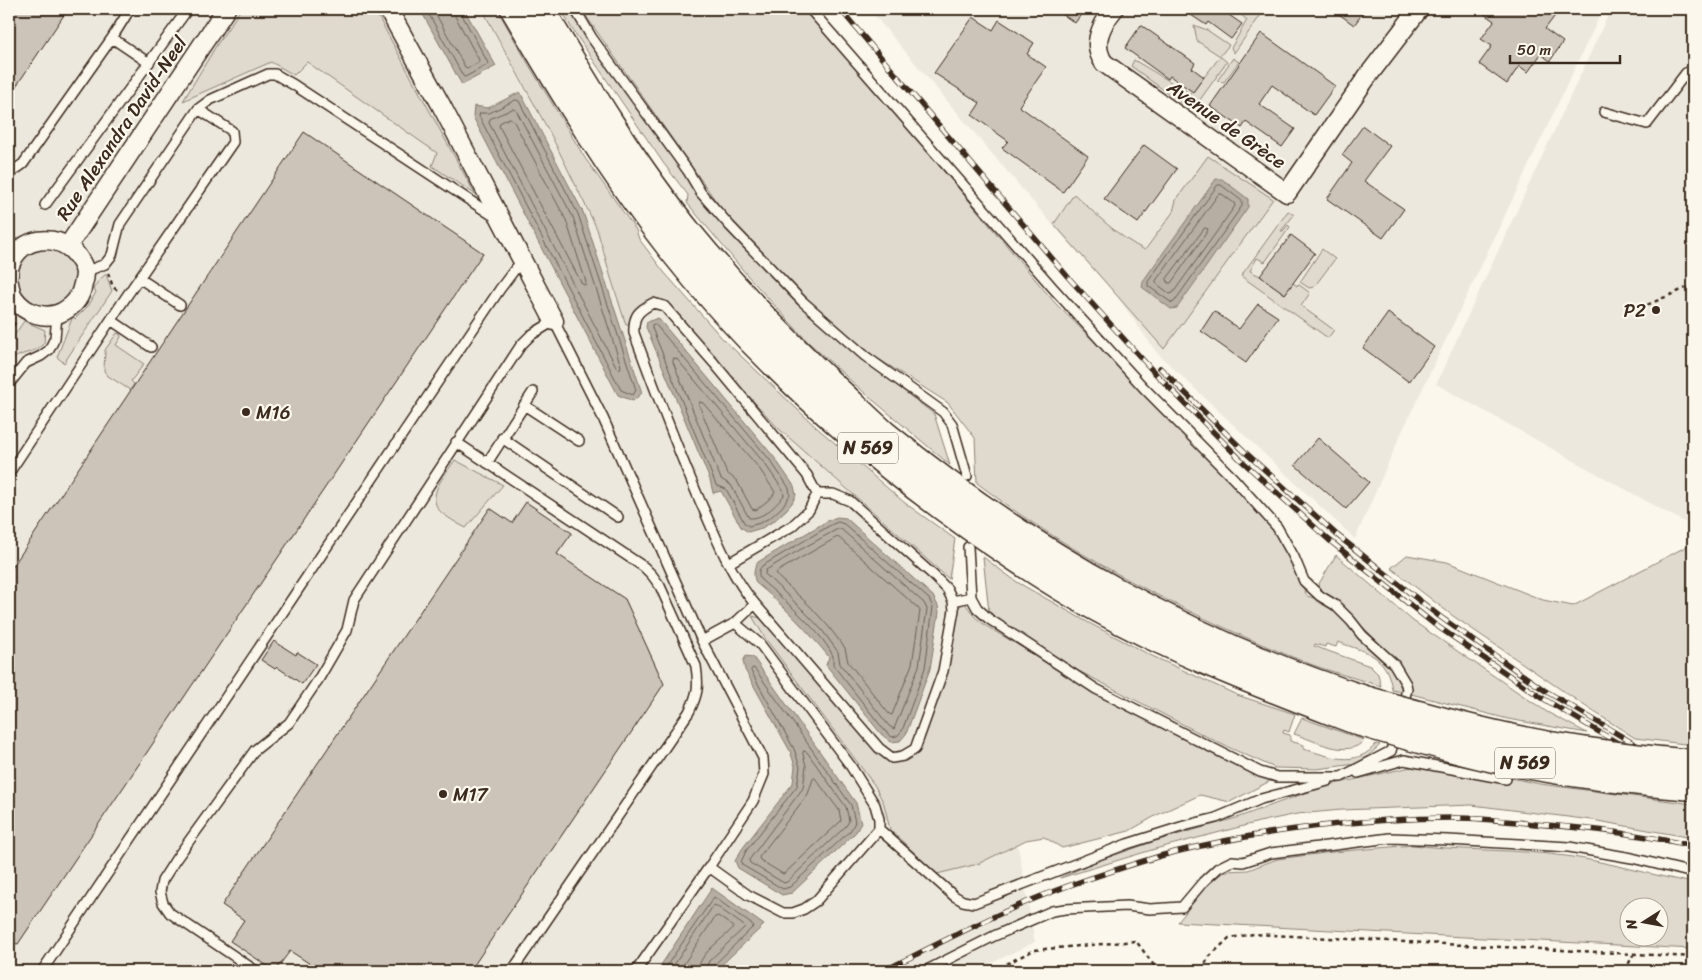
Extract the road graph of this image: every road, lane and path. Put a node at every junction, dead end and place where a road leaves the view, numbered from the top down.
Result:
1 (186, 9) edge
2 (226, 9) edge
3 (388, 9) edge
4 (515, 9) edge
5 (540, 9) edge
6 (575, 9) edge
7 (810, 9) edge
8 (1114, 9) edge
9 (1419, 9) edge
10 (128, 10) edge
11 (112, 38) junction
12 (149, 63) junction
13 (1693, 70) edge
14 (198, 109) junction
15 (1604, 112) dead end
16 (9, 174) edge
17 (44, 205) dead end
18 (502, 221) junction
19 (68, 246) junction
20 (523, 262) junction
21 (105, 264) junction
22 (85, 272) junction
23 (9, 274) edge
24 (139, 278) junction
25 (9, 283) edge
26 (1693, 285) edge
27 (126, 297) junction
28 (180, 305) dead end
29 (1640, 308) dead end
30 (58, 315) junction
31 (111, 320) junction
32 (554, 321) junction
33 (152, 347) dead end
34 (9, 384) edge
35 (533, 392) dead end
36 (524, 405) junction
37 (502, 438) junction
38 (579, 441) dead end
39 (456, 442) junction
40 (487, 462) junction
41 (9, 472) edge
42 (967, 476) dead end
43 (817, 494) junction
44 (618, 517) dead end
45 (968, 547) dead end
46 (729, 563) junction
47 (971, 597) junction
48 (953, 601) junction
49 (755, 604) junction
50 (735, 623) junction
51 (702, 642) junction
52 (1365, 711) junction
53 (1693, 764) edge
54 (1341, 777) junction
55 (1506, 779) dead end
56 (1693, 786) edge
57 (879, 830) junction
58 (709, 867) junction
59 (1693, 873) edge
60 (1633, 954) junction
61 (1693, 957) edge
62 (42, 971) edge
63 (256, 971) edge
64 (512, 971) edge
65 (636, 971) edge
66 (925, 971) edge
67 (992, 971) edge
68 (1158, 971) edge
69 (1202, 971) edge
70 (1625, 971) edge

1 - 12 lane
2 - 19 street, Rue Alexandra David-Neel
3 - 18 street
4 - 52 highway, N 569
5 - 52 highway, N 569
6 - 42 lane
7 - 54 lane
8 - 9 street, Avenue de Grèce
10 - 11 lane
11 - 12 lane
11 - 16 lane
12 - 17 lane
13 - 15 lane
14 - 18 lane
14 - 21 lane
14 - 24 lane
18 - 20 street
19 - 22 street, Rue Alexandra David-Neel
19 - 23 street, Rue Alexandra David-Neel
20 - 32 street
20 - 62 lane
21 - 22 lane
21 - 27 path
22 - 30 street
24 - 27 lane
24 - 28 lane
25 - 30 street
26 - 29 path
27 - 31 lane
30 - 34 lane
31 - 33 lane
31 - 41 lane
32 - 39 lane
32 - 51 lane
35 - 36 lane
36 - 37 lane
36 - 38 lane
37 - 40 lane
37 - 44 lane
39 - 40 lane
39 - 63 lane
40 - 64 lane
43 - 46 lane
43 - 46 lane
43 - 48 lane
45 - 47 lane
46 - 49 lane
47 - 48 lane
47 - 54 lane
48 - 49 lane
49 - 50 lane
50 - 51 lane
50 - 57 lane
51 - 58 lane
52 - 53 highway, N 569, bridge
52 - 56 highway, N 569, bridge
54 - 55 lane
54 - 57 lane
57 - 58 lane
58 - 65 lane
59 - 66 lane
60 - 61 path
60 - 69 path
60 - 70 path
67 - 68 path

